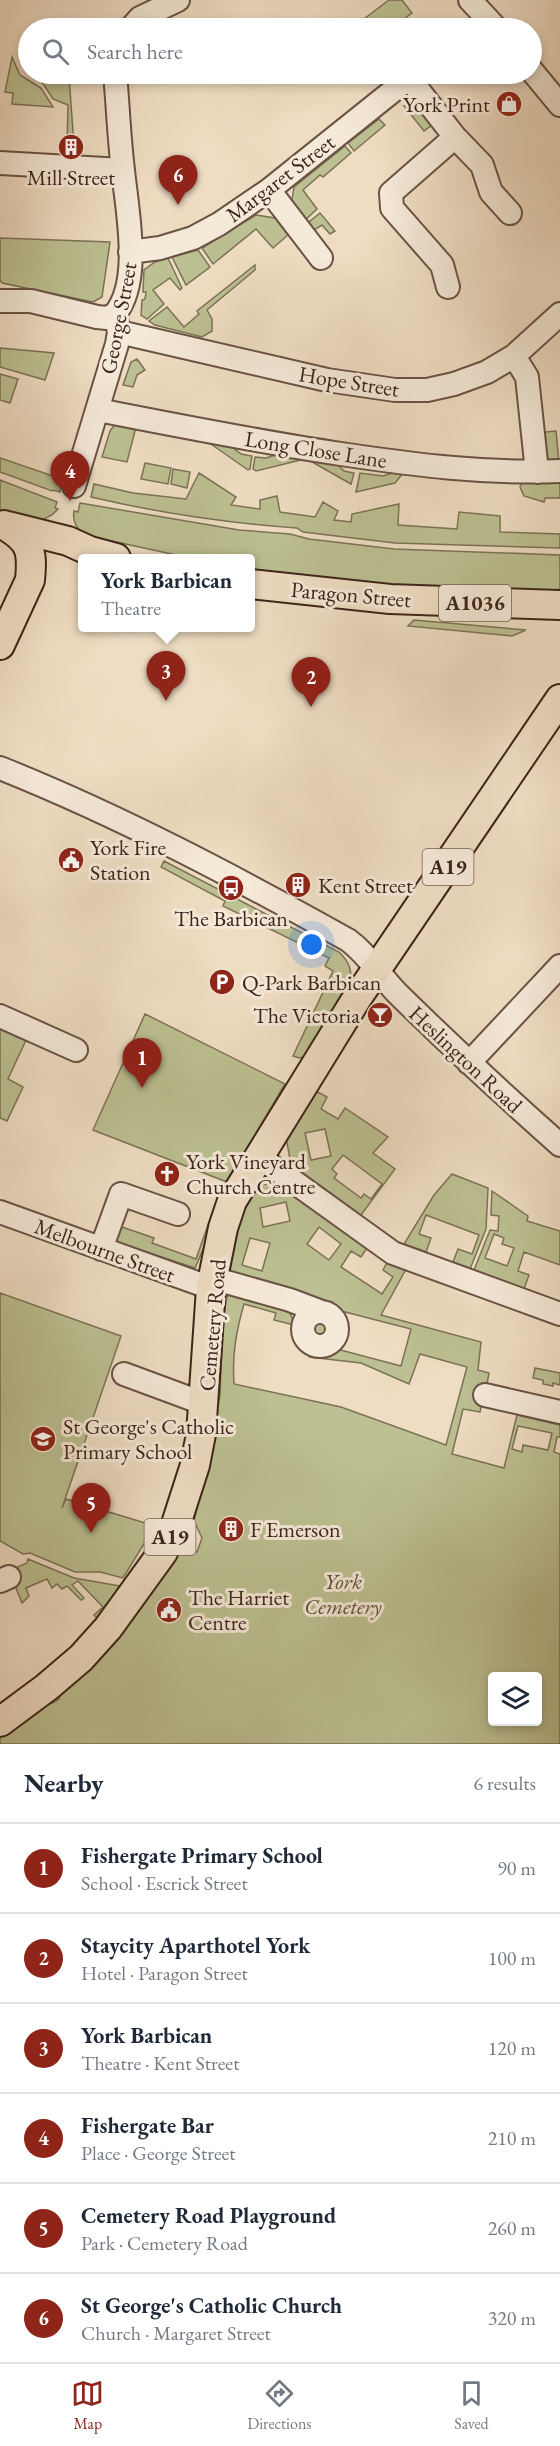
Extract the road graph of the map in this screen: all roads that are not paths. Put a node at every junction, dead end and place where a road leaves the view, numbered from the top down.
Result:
1 (177, 0) edge
2 (140, 18) edge
3 (117, 84) edge
4 (401, 84) edge
5 (417, 84) edge
6 (542, 84) edge
7 (560, 105) edge
8 (455, 137) junction
9 (0, 163) edge
10 (122, 170) junction
11 (269, 190) junction
12 (510, 213) dead end
13 (130, 252) junction
14 (321, 258) dead end
15 (448, 287) dead end
16 (0, 301) edge
17 (560, 314) edge
18 (117, 323) junction
19 (514, 356) junction
20 (98, 410) junction
21 (560, 471) edge
22 (537, 472) junction
23 (74, 486) dead end
24 (2, 524) edge
25 (100, 554) edge
26 (78, 557) edge
27 (30, 580) junction
28 (255, 585) edge
29 (560, 605) edge
30 (0, 645) edge
31 (558, 707) edge
32 (0, 768) edge
33 (560, 966) edge
34 (376, 970) junction
35 (0, 1016) edge
36 (76, 1050) dead end
37 (469, 1063) junction
38 (557, 1135) edge
39 (258, 1156) junction
40 (0, 1212) edge
41 (178, 1214) dead end
42 (101, 1249) junction
43 (211, 1283) junction
44 (319, 1311) dead end
45 (560, 1314) edge
46 (124, 1374) dead end
47 (485, 1395) dead end
48 (204, 1404) junction
49 (560, 1412) edge
50 (0, 1722) edge

1 - 2 street
3 - 10 street, George Street
4 - 11 street, Margaret Street
5 - 8 street
6 - 7 street
8 - 12 street
8 - 15 street
9 - 10 street
10 - 13 street, George Street
11 - 13 street, Margaret Street
11 - 14 street
13 - 18 street, George Street
16 - 18 street, Hope Street
17 - 19 street, Hope Street
18 - 19 street, Hope Street
18 - 20 street, George Street
19 - 22 street
20 - 22 street, Long Close Lane
20 - 23 street, George Street
21 - 22 street, Long Close Lane
24 - 25 main road
24 - 27 main road
26 - 27 main road
27 - 30 main road
28 - 29 main road, Paragon Street / A1036
31 - 34 main road, A19
32 - 34 street
33 - 37 street
34 - 37 street, Heslington Road
34 - 39 main road, Cemetery Road / A19
35 - 36 street
37 - 38 street, Heslington Road
39 - 43 main road, Cemetery Road / A19
39 - 45 street
40 - 42 street, Melbourne Street
41 - 42 street
42 - 43 street, Melbourne Street
43 - 44 street, Melbourne Street
43 - 48 main road, Cemetery Road / A19
46 - 48 street
47 - 49 street
48 - 50 main road, Cemetery Road / A19

